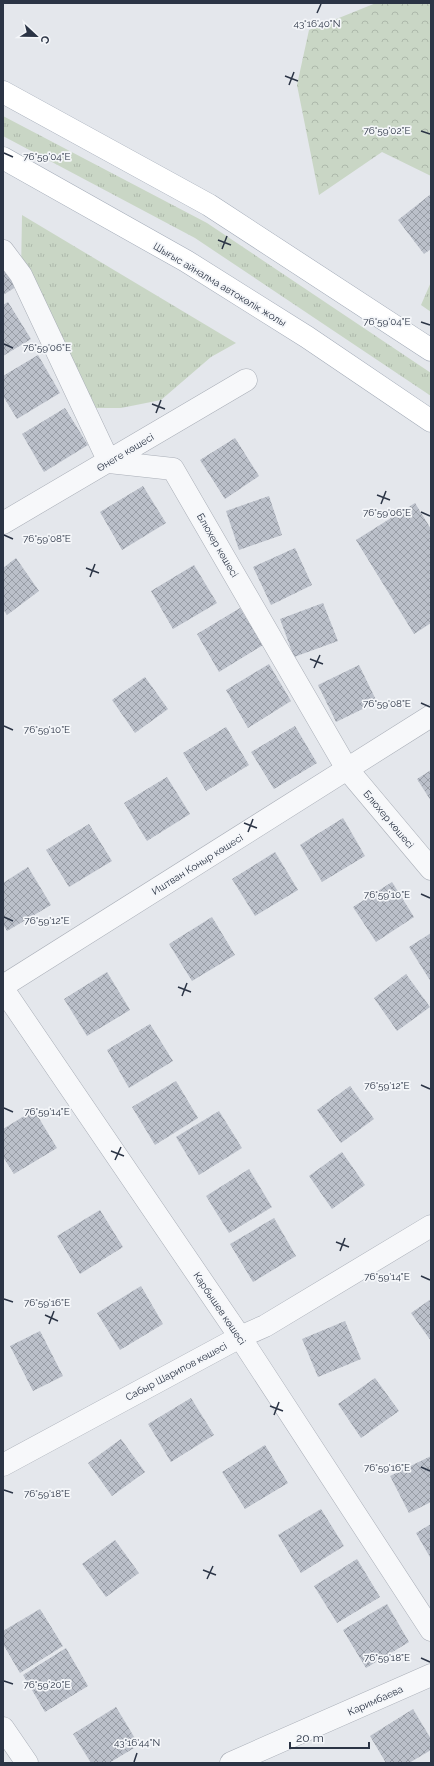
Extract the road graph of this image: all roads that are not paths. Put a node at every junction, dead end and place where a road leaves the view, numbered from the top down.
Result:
1 (3, 92) edge
2 (3, 158) edge
3 (3, 252) edge
4 (431, 350) edge
5 (246, 380) dead end
6 (431, 421) edge
7 (109, 462) junction
8 (3, 524) edge
9 (431, 716) edge
10 (347, 770) junction
11 (431, 869) edge
12 (3, 986) edge
13 (3, 989) edge
14 (431, 1226) edge
15 (240, 1337) junction
16 (3, 1465) edge
17 (431, 1630) edge
18 (431, 1675) edge
19 (3, 1728) edge
20 (27, 1763) edge
21 (230, 1763) edge

1 - 4 main road
2 - 6 main road, Шығыс айналма автокөлік жолы
3 - 7 street
5 - 7 street, Өнеге көшесі
7 - 8 street, Өнеге көшесі
7 - 10 street, Блюхер көшесі
9 - 10 street, Иштван Коныр көшесі
10 - 11 street, Блюхер көшесі
10 - 12 street, Иштван Коныр көшесі
13 - 15 street, Карбышев көшесі
14 - 15 street, Сабыр Шарипов көшесі
15 - 16 street, Сабыр Шарипов көшесі
15 - 17 street, Карбышев көшесі
18 - 21 street, Каримбаева
19 - 20 street

